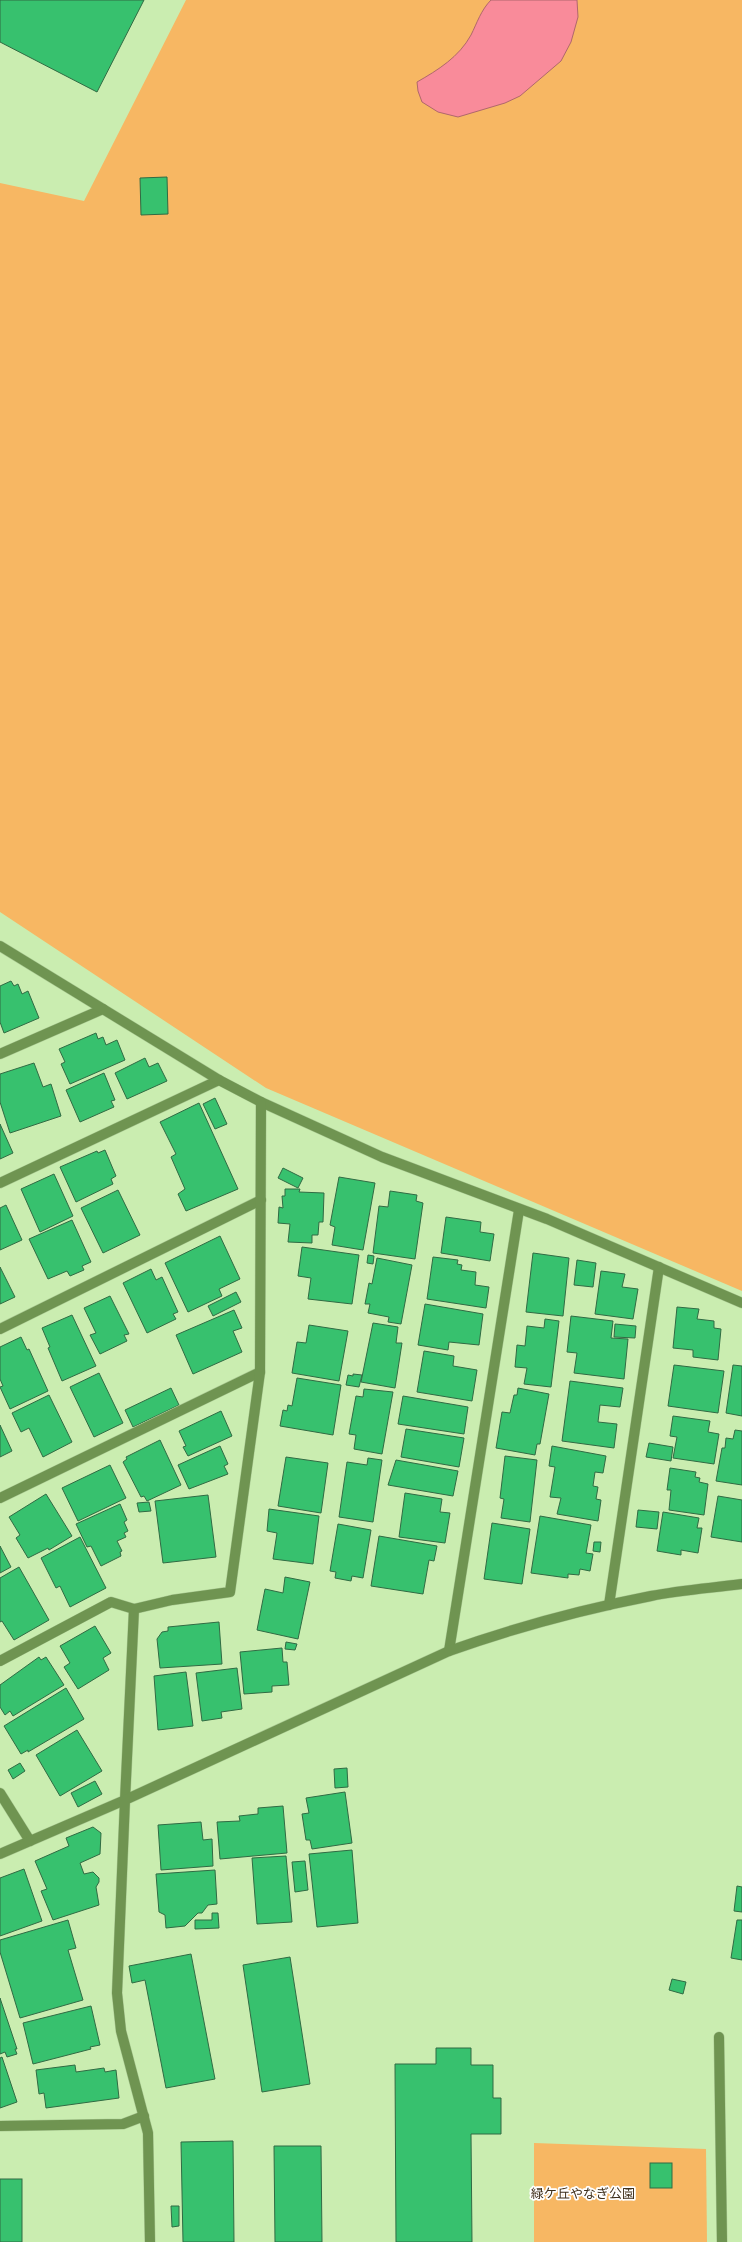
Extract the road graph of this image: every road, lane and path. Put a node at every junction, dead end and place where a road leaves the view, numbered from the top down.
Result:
1 (0, 946) edge
2 (103, 1009) junction
3 (0, 1054) edge
4 (218, 1080) junction
5 (261, 1102) junction
6 (0, 1183) edge
7 (261, 1200) junction
8 (519, 1210) junction
9 (659, 1267) junction
10 (742, 1303) edge
11 (0, 1329) edge
12 (260, 1372) junction
13 (0, 1498) edge
14 (742, 1584) edge
15 (609, 1605) junction
16 (134, 1609) junction
17 (449, 1651) junction
18 (0, 1660) edge
19 (0, 1794) edge
20 (125, 1800) junction
21 (30, 1840) junction
22 (0, 1854) edge
23 (719, 2037) dead end
24 (144, 2116) junction
25 (0, 2126) edge
26 (150, 2242) edge
27 (722, 2242) edge

1 - 2 street
2 - 3 street
2 - 4 street
4 - 5 street
4 - 6 street
5 - 7 street
5 - 8 street
7 - 11 street
7 - 12 street
8 - 9 street
8 - 17 street
9 - 10 street
9 - 15 street
12 - 13 street
12 - 16 street
14 - 15 street
15 - 17 street
16 - 18 street
16 - 20 street
17 - 20 street
19 - 21 street
20 - 21 street
20 - 24 street
21 - 22 street
23 - 27 street
24 - 25 street
24 - 26 street

